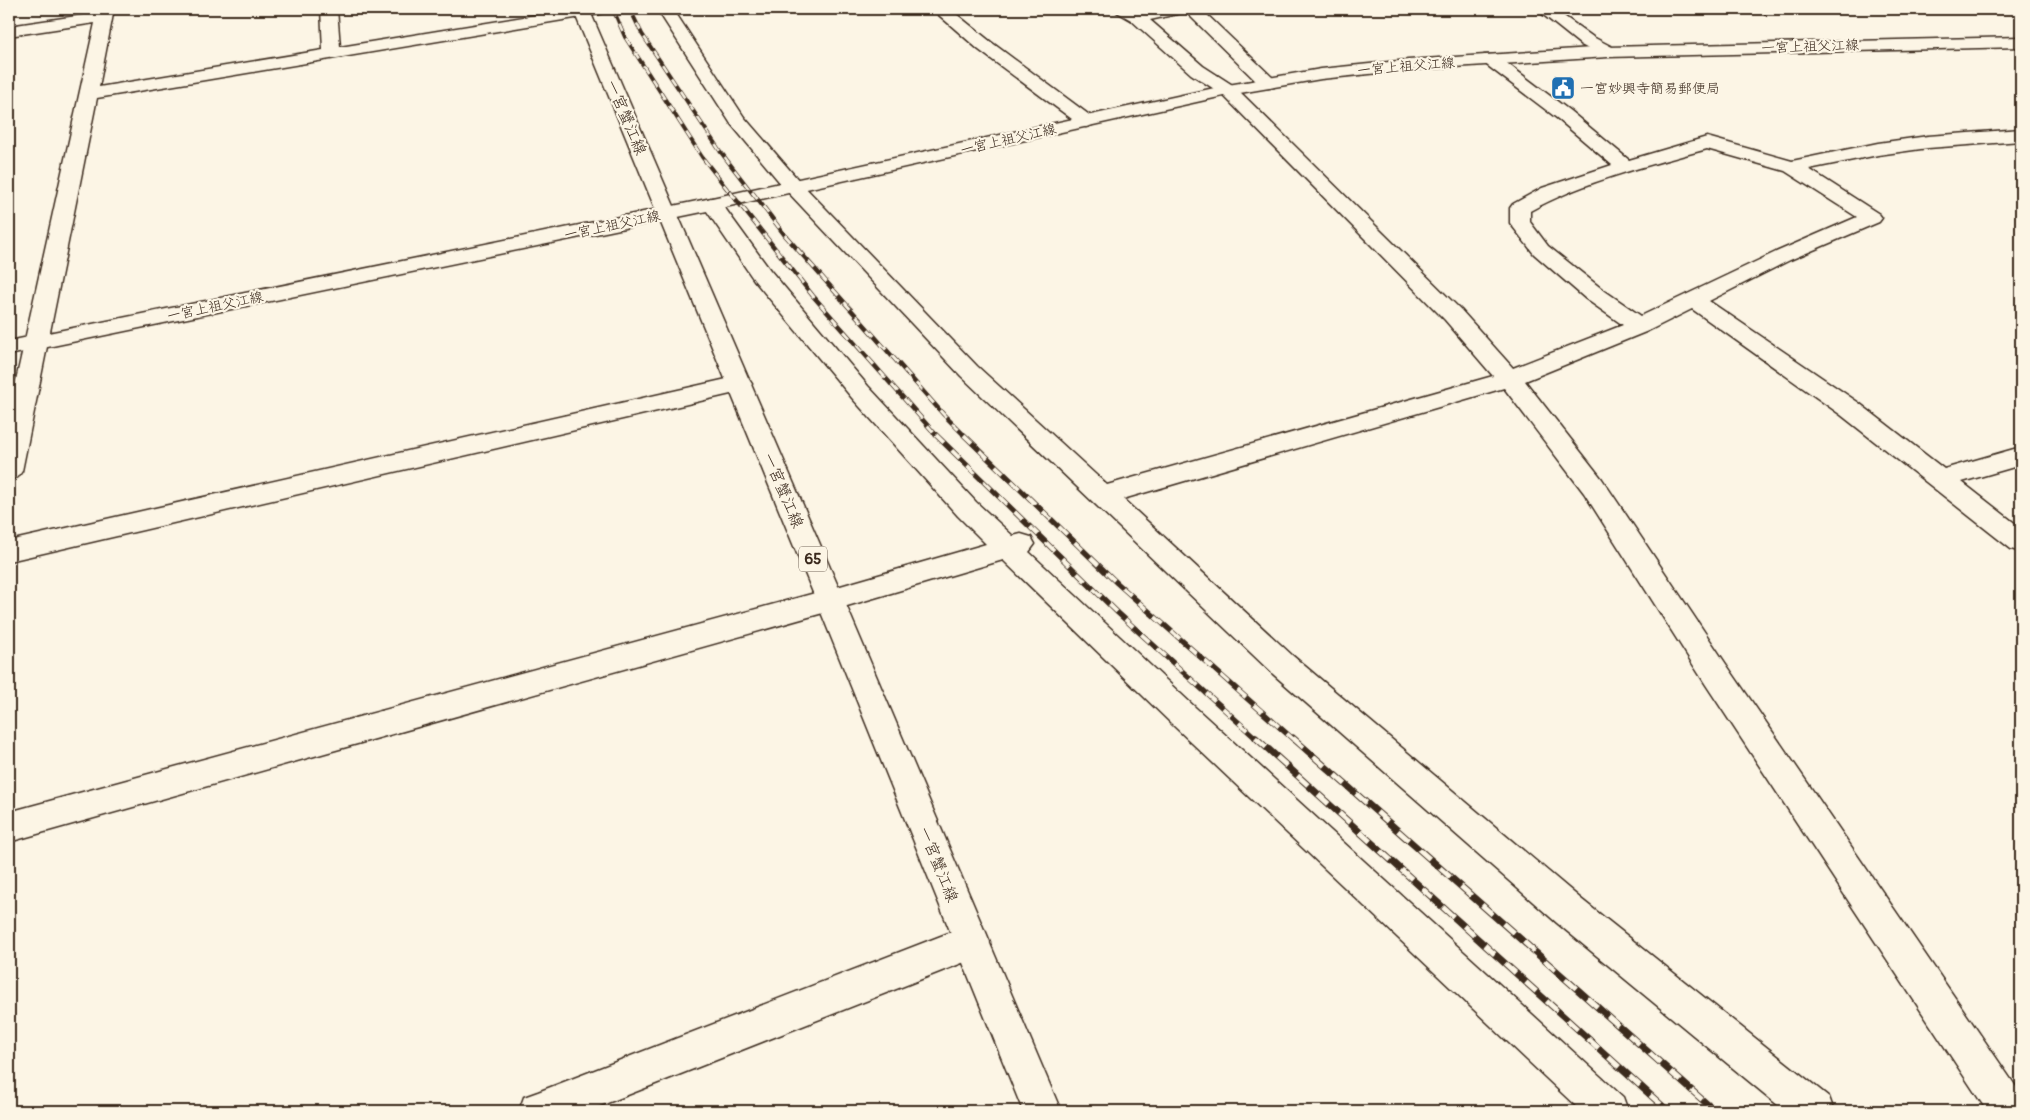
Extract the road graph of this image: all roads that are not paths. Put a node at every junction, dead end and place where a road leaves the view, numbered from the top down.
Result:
1 (329, 9) edge
2 (665, 9) edge
3 (940, 9) edge
4 (1181, 9) edge
5 (1192, 9) edge
6 (1544, 9) edge
7 (587, 10) edge
8 (105, 13) edge
9 (1130, 13) edge
10 (9, 31) edge
11 (2021, 42) edge
12 (1608, 52) junction
13 (332, 54) junction
14 (1490, 59) junction
15 (1268, 83) junction
16 (1228, 90) junction
17 (90, 94) junction
18 (1086, 121) junction
19 (2021, 135) edge
20 (1626, 167) junction
21 (1792, 167) junction
22 (794, 187) junction
23 (712, 204) junction
24 (668, 214) junction
25 (1693, 300) junction
26 (1640, 326) junction
27 (35, 343) junction
28 (9, 348) edge
29 (1509, 378) junction
30 (740, 384) junction
31 (2021, 456) edge
32 (9, 471) edge
33 (1941, 479) junction
34 (1102, 496) junction
35 (2021, 542) edge
36 (1016, 545) junction
37 (9, 551) edge
38 (830, 600) junction
39 (9, 827) edge
40 (972, 942) junction
41 (538, 1111) edge
42 (1042, 1111) edge
43 (1609, 1111) edge
44 (1815, 1111) edge
45 (2010, 1111) edge

1 - 13 street
2 - 22 street
3 - 18 street
4 - 9 street
5 - 15 street
6 - 12 street
7 - 13 street
7 - 24 street, 一宮蟹江線 / 65
8 - 10 street
8 - 17 street
9 - 16 street
11 - 12 street, 一宮上祖父江線
12 - 14 street, 一宮上祖父江線
13 - 17 street
14 - 15 street, 一宮上祖父江線
14 - 20 street
15 - 16 street, 一宮上祖父江線
16 - 18 street, 一宮上祖父江線
16 - 29 street
17 - 27 street
18 - 22 street, 一宮上祖父江線
19 - 21 street
20 - 21 street
20 - 26 street
21 - 25 street
22 - 23 street, 一宮上祖父江線
22 - 34 street
23 - 24 street, 一宮上祖父江線
23 - 36 street
24 - 27 street, 一宮上祖父江線
24 - 30 street, 一宮蟹江線 / 65
25 - 26 street
25 - 33 street
26 - 29 street
27 - 28 street, 一宮上祖父江線
27 - 32 street
29 - 34 street
29 - 45 street
30 - 37 street
30 - 38 street, 一宮蟹江線 / 65
31 - 33 street
33 - 35 street
34 - 44 street
36 - 38 street
36 - 43 street
38 - 39 street
38 - 40 street, 一宮蟹江線 / 65
40 - 41 street
40 - 42 street, 一宮蟹江線 / 65

